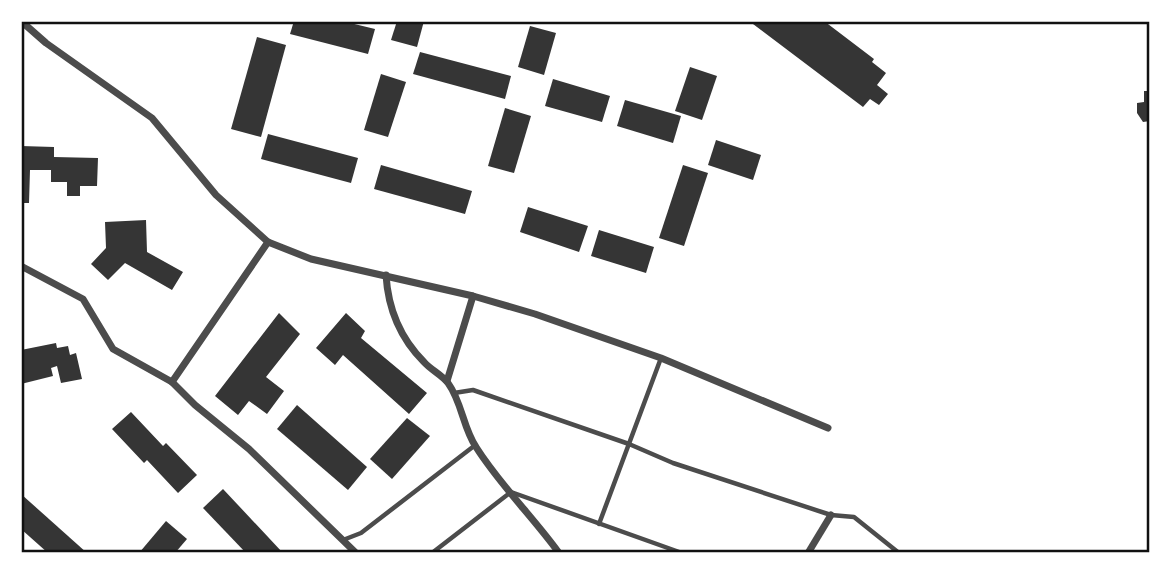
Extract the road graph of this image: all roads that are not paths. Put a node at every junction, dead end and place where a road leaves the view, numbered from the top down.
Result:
1 (21, 21) edge
2 (268, 242) junction
3 (21, 266) edge
4 (386, 275) junction
5 (473, 296) junction
6 (661, 358) junction
7 (447, 381) junction
8 (172, 382) junction
9 (454, 393) junction
10 (828, 428) dead end
11 (629, 444) junction
12 (474, 446) junction
13 (511, 492) junction
14 (831, 515) junction
15 (599, 524) junction
16 (343, 540) junction
17 (356, 553) edge
18 (432, 553) edge
19 (559, 553) edge
20 (682, 553) edge
21 (808, 553) edge
22 (899, 553) edge

1 - 2 street
2 - 4 street
2 - 8 street
3 - 8 street
4 - 5 street
4 - 7 street
5 - 6 street
5 - 7 street
6 - 10 street
6 - 11 lane
7 - 9 street
8 - 16 street
9 - 11 lane
9 - 12 street
11 - 14 lane
11 - 15 lane
12 - 13 street
12 - 16 lane
13 - 15 lane
13 - 18 lane
13 - 19 street
14 - 21 street
14 - 22 lane
15 - 20 lane
16 - 17 street

